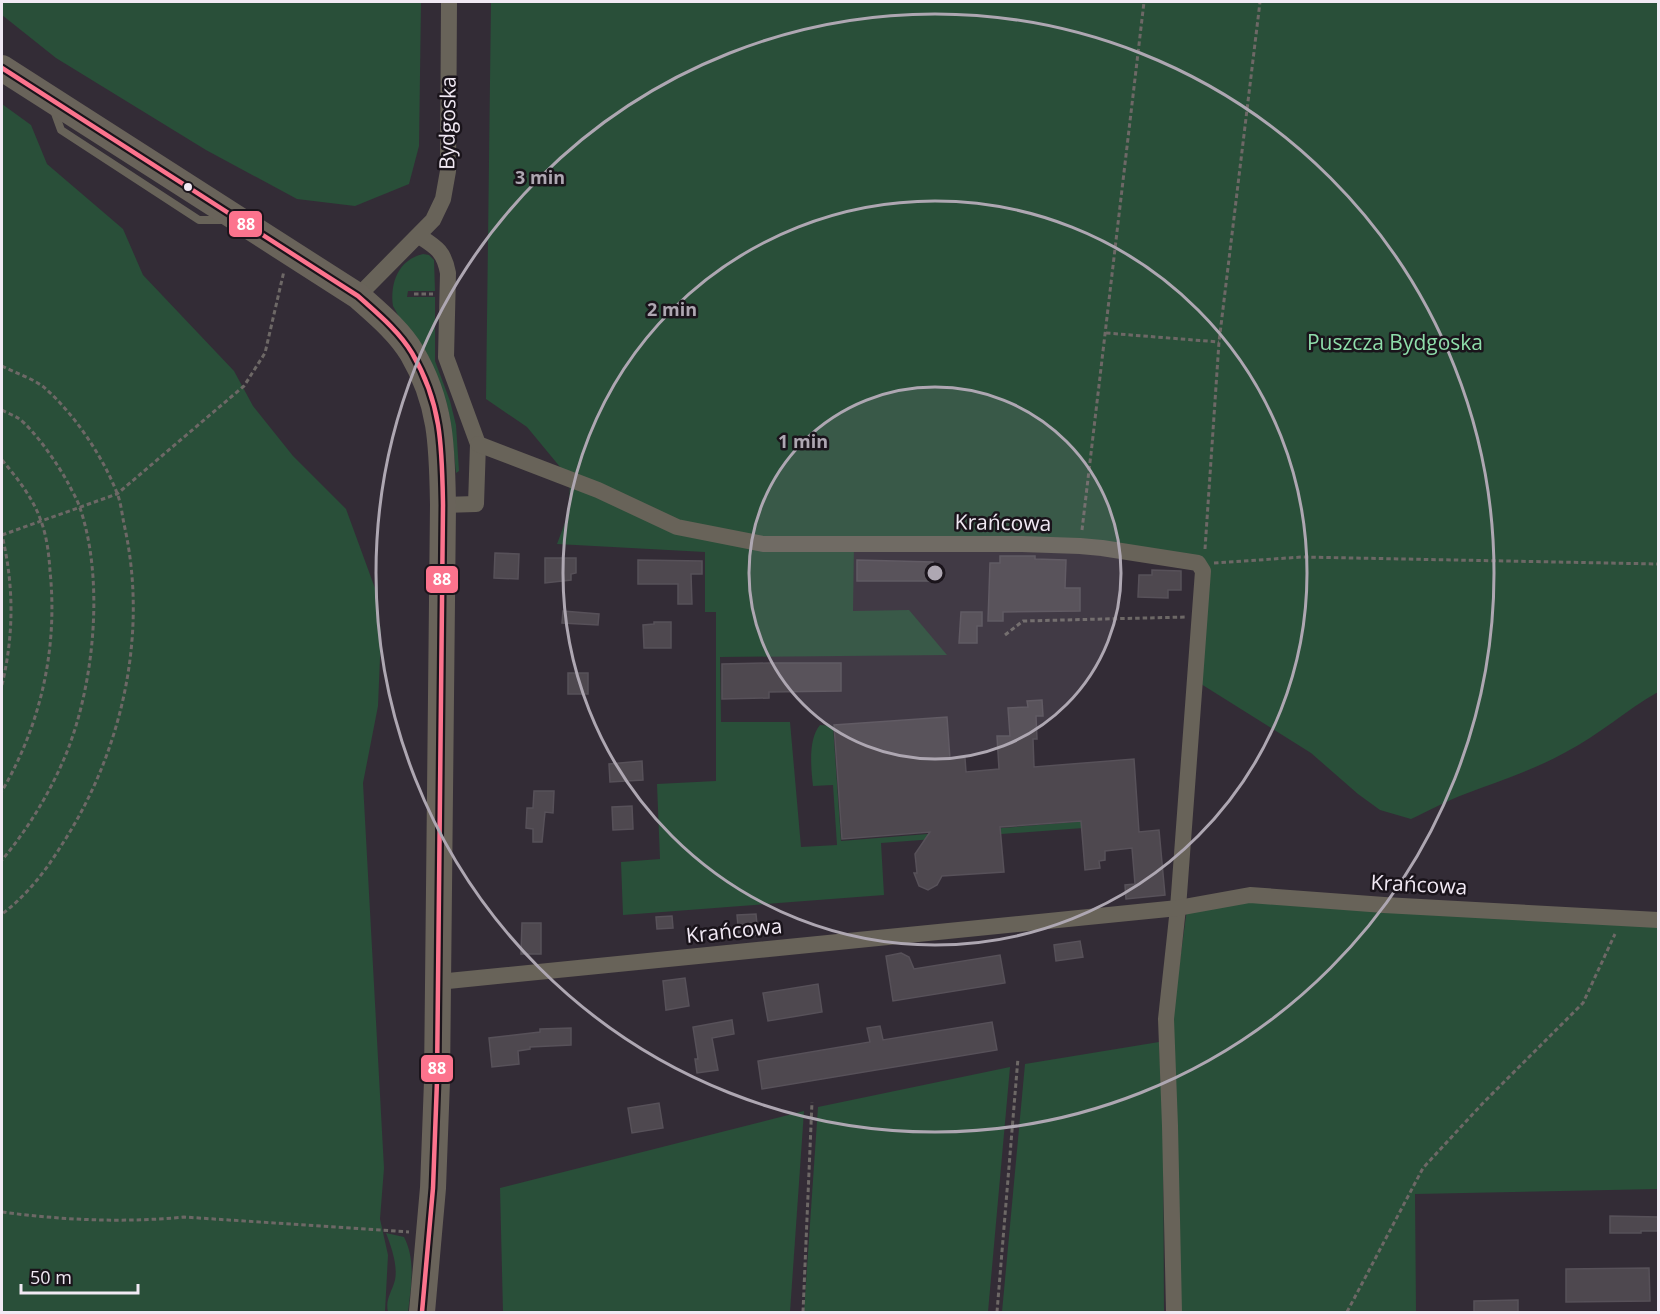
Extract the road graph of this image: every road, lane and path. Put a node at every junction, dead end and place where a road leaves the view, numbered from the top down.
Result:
1 (449, 2) edge
2 (1144, 2) edge
3 (1260, 2) edge
4 (2, 68) edge
5 (419, 236) junction
6 (288, 252) junction
7 (358, 296) junction
8 (1106, 333) junction
9 (1219, 342) junction
10 (2, 366) edge
11 (2, 410) edge
12 (478, 444) junction
13 (2, 460) edge
14 (117, 494) junction
15 (444, 505) junction
16 (80, 507) junction
17 (41, 521) junction
18 (2, 535) edge
19 (1080, 546) junction
20 (1201, 563) junction
21 (1659, 564) edge
22 (1200, 616) junction
23 (1005, 635) dead end
24 (2, 685) edge
25 (2, 791) edge
26 (2, 860) edge
27 (1178, 908) junction
28 (2, 914) edge
29 (1622, 918) junction
30 (1659, 920) edge
31 (438, 982) junction
32 (1018, 1058) dead end
33 (812, 1102) dead end
34 (2, 1212) edge
35 (429, 1233) junction
36 (422, 1312) edge
37 (803, 1312) edge
38 (997, 1312) edge
39 (1174, 1312) edge
40 (1347, 1312) edge

1 - 5 street, Bydgoska
2 - 8 path
3 - 9 path
4 - 6 main road
5 - 7 street, Bydgoska
5 - 12 street
6 - 7 main road
6 - 14 path
7 - 15 main road
8 - 9 path
8 - 19 path
9 - 20 path
10 - 14 path
11 - 16 path
12 - 15 street
12 - 19 street, Krańcowa
13 - 17 path
14 - 16 path
14 - 28 path
15 - 31 main road
16 - 17 path
16 - 26 path
17 - 18 path
17 - 25 path
18 - 24 path
19 - 20 street, Krańcowa
20 - 21 path
20 - 22 street
22 - 23 path
22 - 27 street
27 - 29 street, Krańcowa
27 - 31 street, Krańcowa
27 - 39 street
29 - 30 street, Krańcowa
29 - 40 path
31 - 35 main road
32 - 38 path
33 - 37 path
34 - 35 path
35 - 36 main road

